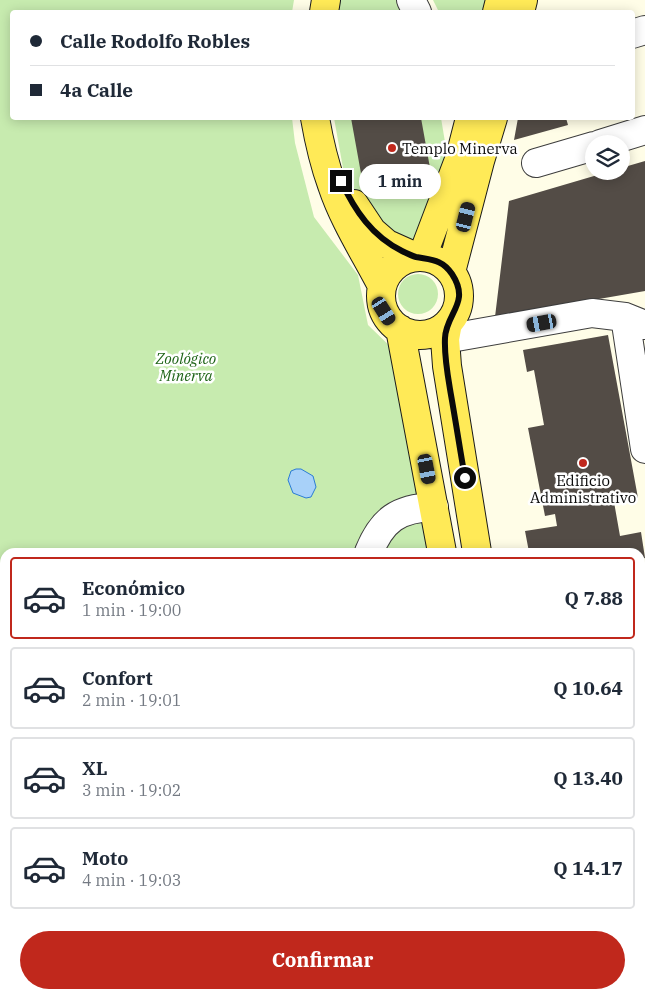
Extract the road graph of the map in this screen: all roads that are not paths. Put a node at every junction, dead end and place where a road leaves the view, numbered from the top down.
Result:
1 (315, 120) edge
2 (327, 120) edge
3 (474, 120) edge
4 (475, 120) edge
5 (645, 130) edge
6 (629, 135) edge
7 (585, 149) edge
8 (536, 163) dead end
9 (419, 257) junction
10 (451, 272) junction
11 (382, 286) junction
12 (635, 321) edge
13 (400, 329) junction
14 (446, 331) junction
15 (645, 449) edge
16 (434, 507) junction
17 (371, 548) edge
18 (441, 548) edge
19 (476, 548) edge

1 - 11 main road
2 - 9 main road
3 - 9 main road
4 - 10 main road
5 - 6 street
7 - 8 street
9 - 10 main road
9 - 11 main road
10 - 14 main road
11 - 13 main road
12 - 14 street
12 - 15 street
13 - 14 main road
13 - 16 main road
14 - 19 main road
16 - 17 street
16 - 18 main road

